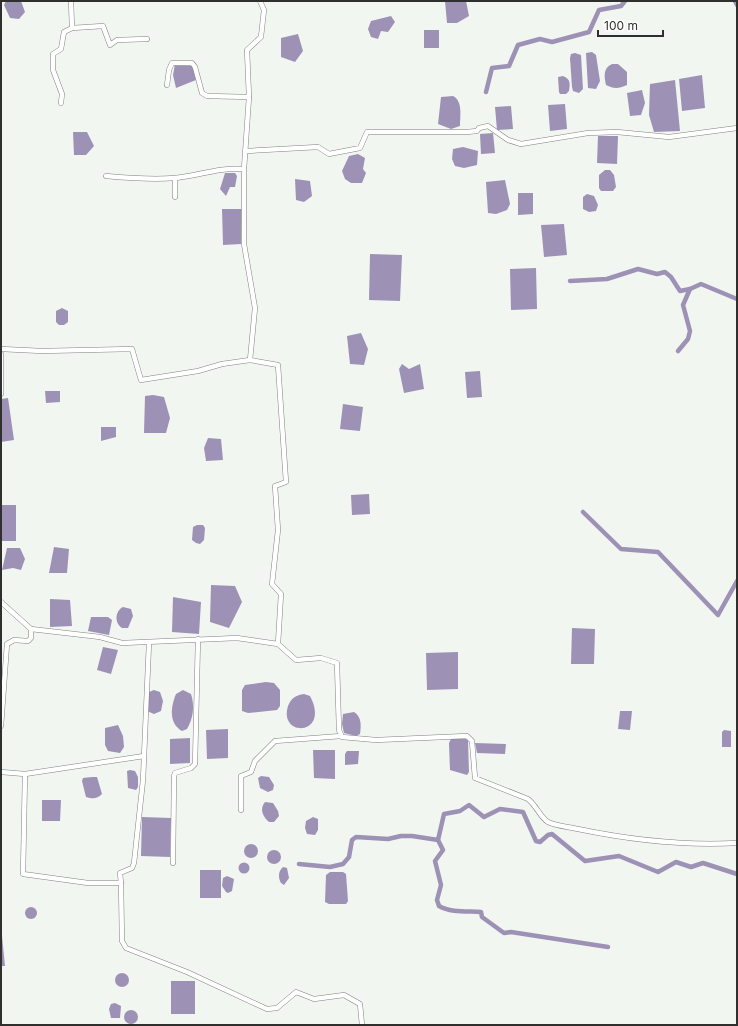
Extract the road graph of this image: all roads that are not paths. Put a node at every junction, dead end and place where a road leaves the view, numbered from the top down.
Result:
1 (71, 1) edge
2 (260, 1) edge
3 (72, 28) junction
4 (147, 39) dead end
5 (167, 84) dead end
6 (249, 97) junction
7 (61, 104) dead end
8 (737, 128) edge
9 (246, 151) junction
10 (244, 169) junction
11 (106, 176) dead end
12 (174, 178) junction
13 (175, 197) dead end
14 (1, 349) edge
15 (1, 354) edge
16 (250, 360) junction
17 (1, 394) edge
18 (1, 602) edge
19 (31, 629) junction
20 (198, 639) junction
21 (149, 643) junction
22 (278, 644) junction
23 (1, 726) edge
24 (341, 736) junction
25 (144, 756) junction
26 (1, 772) edge
27 (25, 774) junction
28 (241, 810) dead end
29 (737, 843) edge
30 (173, 863) dead end
31 (121, 883) junction
32 (362, 1025) edge

1 - 3 street
2 - 6 street
3 - 4 street
3 - 7 street
5 - 6 street
6 - 9 street
8 - 9 street
9 - 10 street
10 - 12 street
10 - 16 street
11 - 12 street
12 - 13 street
14 - 16 street
15 - 17 street
16 - 22 street
18 - 19 street
19 - 21 street
19 - 23 street
20 - 21 street
20 - 22 street
20 - 30 street
21 - 25 street
22 - 24 street
24 - 28 street
24 - 29 street
25 - 27 street
25 - 31 street
26 - 27 street
27 - 31 street
31 - 32 street

